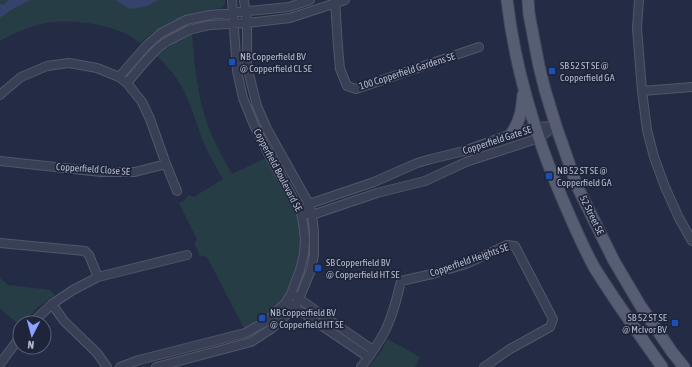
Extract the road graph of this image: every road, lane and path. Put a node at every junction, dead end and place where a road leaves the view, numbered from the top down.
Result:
1 (232, 0) edge
2 (244, 0) edge
3 (310, 0) edge
4 (345, 0) edge
5 (507, 0) edge
6 (528, 0) edge
7 (639, 0) edge
8 (335, 2) edge
9 (245, 12) junction
10 (234, 13) junction
11 (234, 23) junction
12 (247, 23) junction
13 (479, 47) dead end
14 (119, 77) junction
15 (127, 83) junction
16 (692, 87) edge
17 (524, 88) junction
18 (642, 91) junction
19 (0, 95) edge
20 (264, 124) junction
21 (556, 126) junction
22 (255, 129) junction
23 (537, 132) junction
24 (511, 134) junction
25 (0, 162) edge
26 (166, 164) junction
27 (177, 191) dead end
28 (309, 204) junction
29 (301, 213) junction
30 (312, 215) junction
31 (692, 240) edge
32 (0, 243) edge
33 (186, 255) dead end
34 (98, 277) junction
35 (291, 294) junction
36 (299, 299) junction
37 (286, 302) junction
38 (52, 304) junction
39 (294, 307) junction
40 (40, 315) edge
41 (338, 325) junction
42 (332, 332) junction
43 (648, 347) junction
44 (12, 348) edge
45 (373, 350) junction
46 (368, 357) junction
47 (0, 364) edge
48 (107, 367) edge
49 (120, 367) edge
50 (156, 367) edge
51 (361, 367) edge
52 (484, 367) edge
53 (655, 367) edge
54 (662, 367) edge
55 (684, 367) edge

1 - 10 street, Copperfield Boulevard SE
2 - 9 street, Copperfield Boulevard SE
3 - 9 street
4 - 8 street
5 - 17 main road, 52 Street SE
6 - 21 main road, 52 Street SE
7 - 18 street
8 - 12 street
8 - 13 street, 100 Copperfield Gardens SE
9 - 10 street
9 - 12 street, Copperfield Boulevard SE
10 - 11 street, Copperfield Boulevard SE
10 - 14 street
11 - 12 street
11 - 15 street
11 - 22 street, Copperfield Boulevard SE
12 - 20 street, Copperfield Boulevard SE
14 - 15 street
14 - 19 street
15 - 26 street
16 - 18 street
17 - 23 main road, 52 Street SE
17 - 24 main road
18 - 31 street
20 - 22 street
20 - 28 street, Copperfield Boulevard SE
21 - 23 street, Copperfield Gate SE
21 - 55 main road, 52 Street SE
22 - 29 street, Copperfield Boulevard SE
23 - 24 street, Copperfield Gate SE
23 - 30 street, Copperfield Gate SE
23 - 43 main road, 52 Street SE
24 - 28 street, Copperfield Gate SE
25 - 26 street, Copperfield Close SE
26 - 27 street
28 - 29 street, Copperfield Gate SE
28 - 30 street, Copperfield Boulevard SE
29 - 30 street, Copperfield Gate SE
29 - 35 street, Copperfield Boulevard SE
30 - 36 street, Copperfield Boulevard SE
32 - 34 street
33 - 34 street
34 - 38 street
35 - 36 street
35 - 37 street, Copperfield Boulevard SE
36 - 39 street, Copperfield Boulevard SE
36 - 41 street
37 - 39 street
37 - 49 street, Copperfield Boulevard SE
38 - 40 street
38 - 48 street
39 - 42 street
39 - 50 street, Copperfield Boulevard SE
41 - 42 street
41 - 45 street
42 - 46 street
43 - 53 main road
43 - 54 main road, 52 Street SE
44 - 47 street
45 - 46 street, Copperfield Heights SE
45 - 52 street, Copperfield Heights SE
46 - 51 street, Copperfield Heights SE

